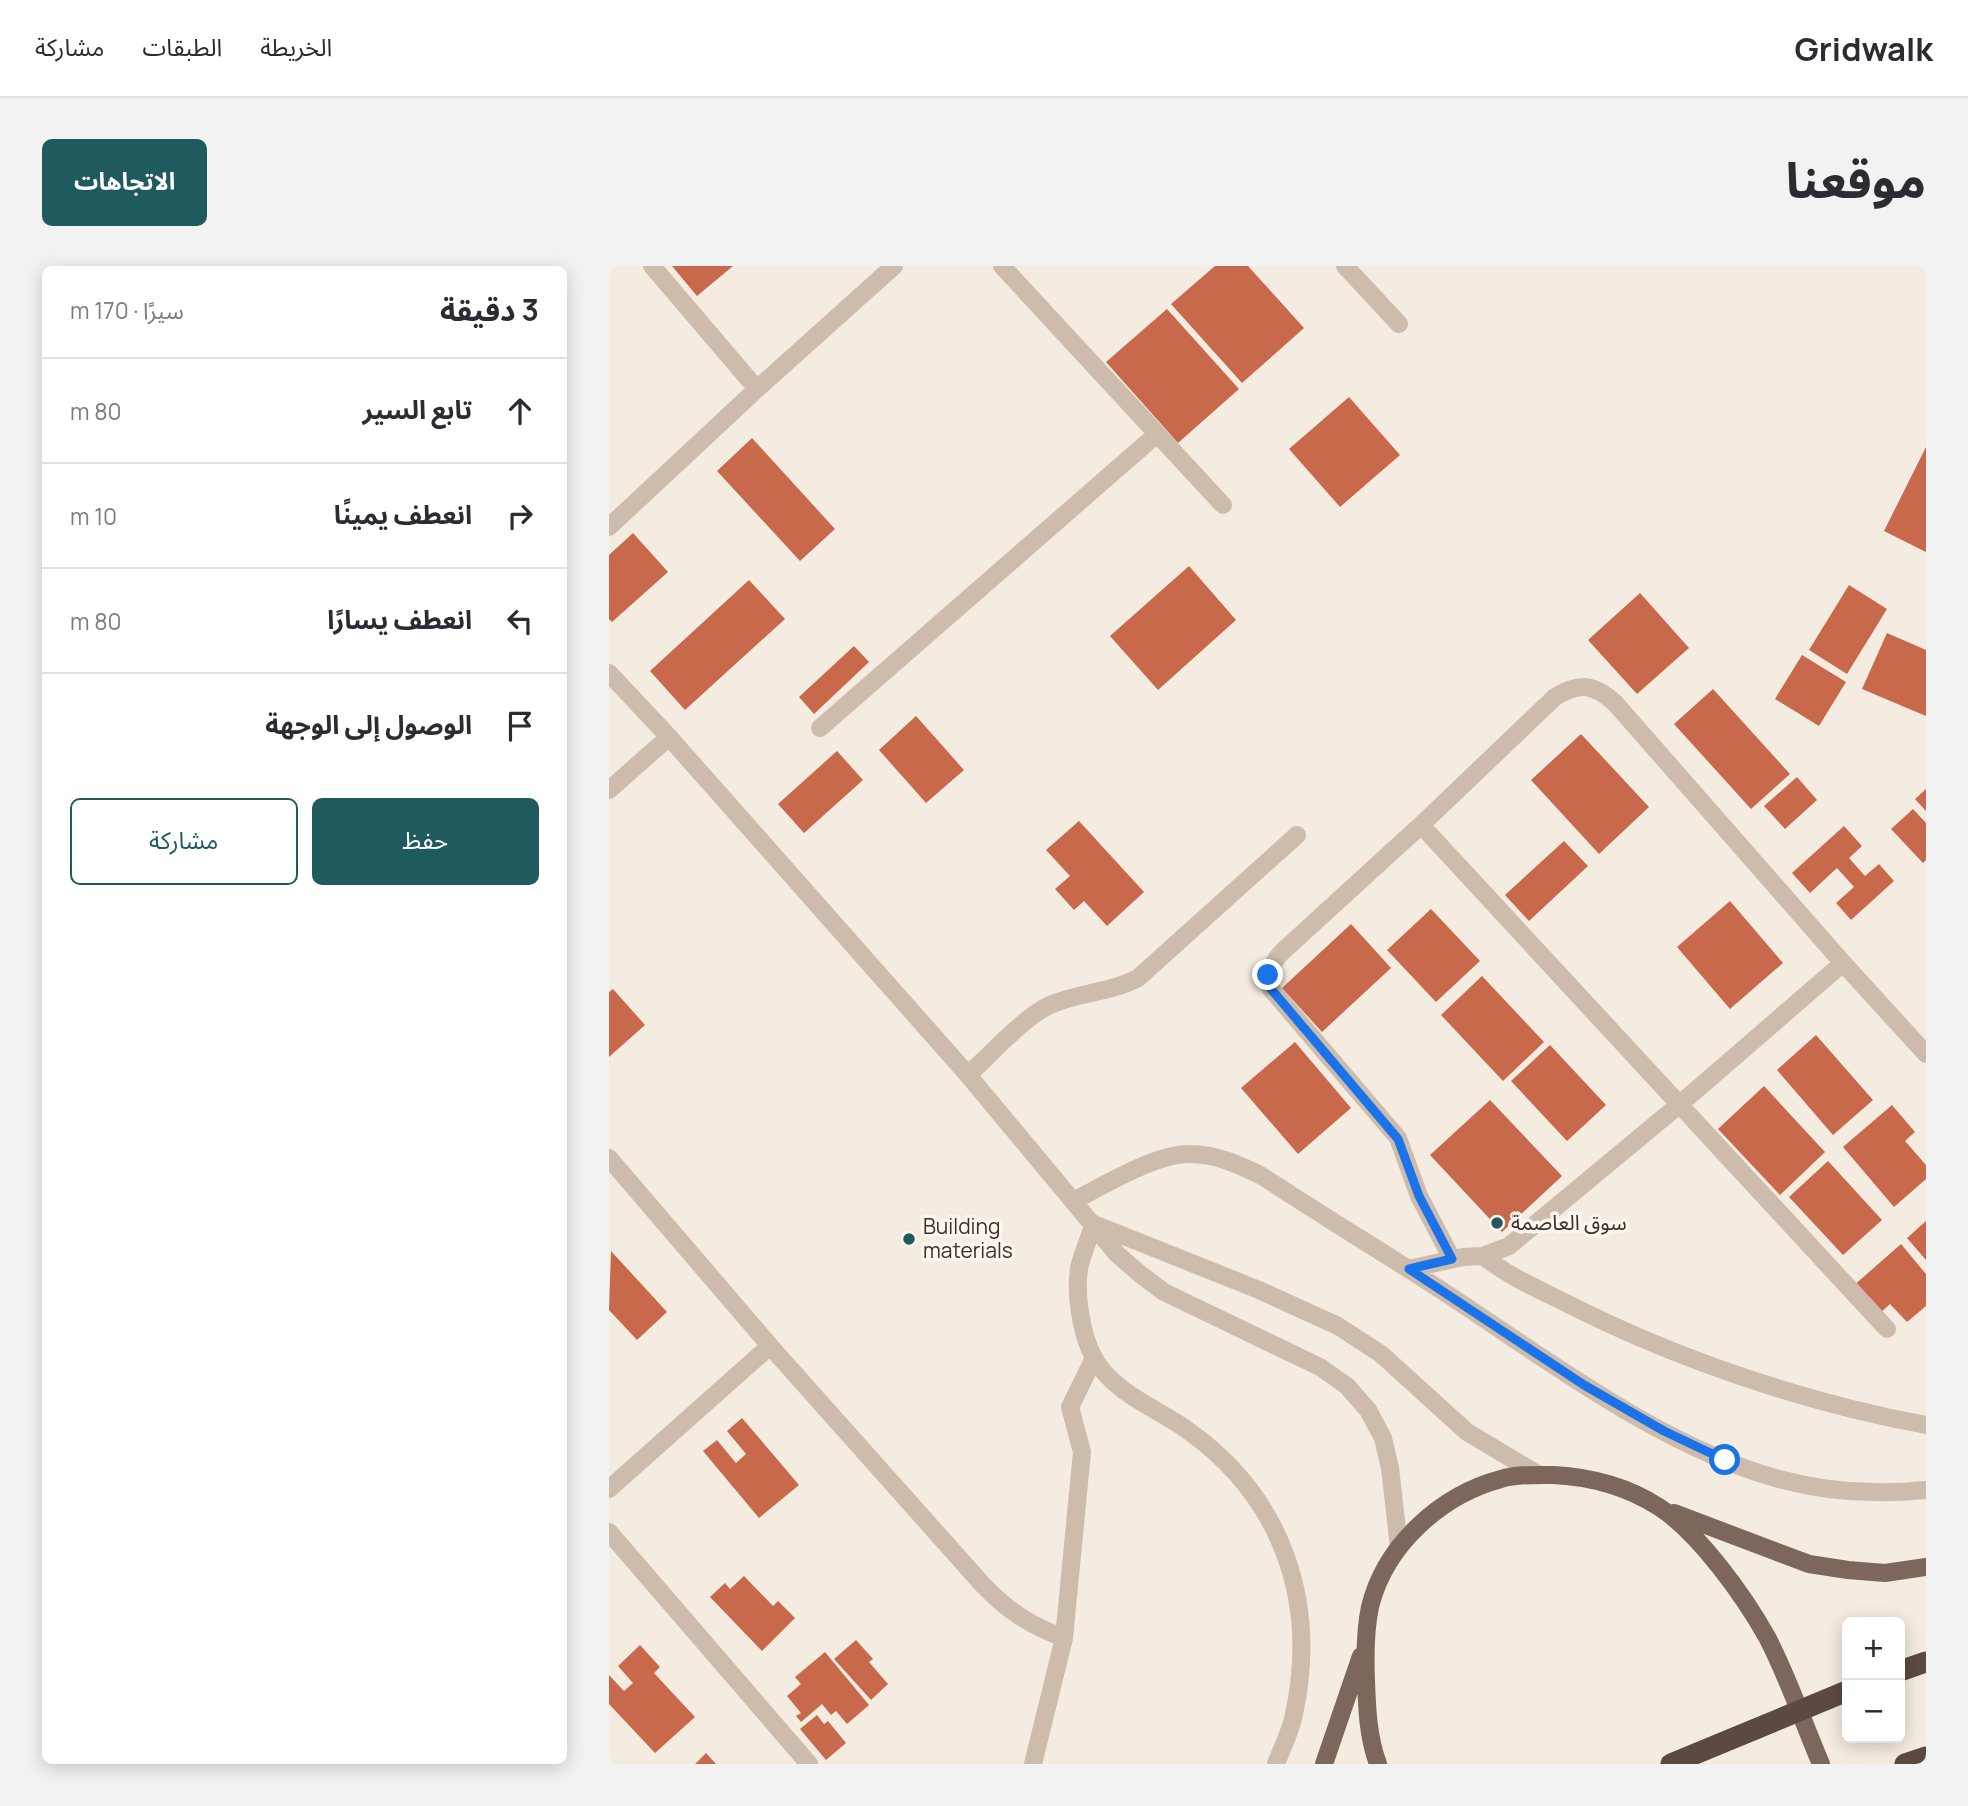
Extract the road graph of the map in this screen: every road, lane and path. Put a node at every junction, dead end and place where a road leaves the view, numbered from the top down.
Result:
1 (652, 266) edge
2 (894, 266) edge
3 (1002, 266) edge
4 (1345, 266) edge
5 (1399, 324) dead end
6 (757, 389) junction
7 (1157, 434) junction
8 (1223, 505) dead end
9 (609, 527) edge
10 (609, 673) edge
11 (820, 728) dead end
12 (669, 737) junction
13 (609, 790) edge
14 (1421, 825) junction
15 (1297, 835) dead end
16 (1843, 963) junction
17 (1926, 1054) edge
18 (968, 1075) junction
19 (1680, 1104) junction
20 (609, 1158) edge
21 (1075, 1200) junction
22 (1094, 1224) junction
23 (1483, 1256) junction
24 (1452, 1259) junction
25 (1409, 1269) junction
26 (1887, 1329) dead end
27 (770, 1346) junction
28 (1094, 1358) junction
29 (1926, 1425) edge
30 (1539, 1475) junction
31 (609, 1489) edge
32 (1926, 1490) edge
33 (1661, 1508) junction
34 (609, 1532) edge
35 (1399, 1547) junction
36 (1926, 1567) edge
37 (1064, 1638) junction
38 (1366, 1640) junction
39 (1926, 1662) edge
40 (1905, 1669) edge
41 (1842, 1693) edge
42 (1926, 1757) edge
43 (809, 1764) edge
44 (1033, 1764) edge
45 (1276, 1764) edge
46 (1324, 1764) edge
47 (1378, 1764) edge
48 (1671, 1764) edge
49 (1821, 1764) edge
50 (1905, 1764) edge

1 - 6 street
2 - 6 street
3 - 7 street
4 - 5 street
6 - 9 street
7 - 8 street
7 - 11 street
10 - 12 street
12 - 13 street
12 - 18 street
14 - 16 street
14 - 19 street
14 - 24 street
15 - 18 street
16 - 17 street
16 - 19 street
18 - 21 street
19 - 23 street
19 - 26 street
20 - 27 street
21 - 22 street
21 - 25 street
22 - 28 street
22 - 30 street
22 - 35 street
23 - 24 street
23 - 29 street
24 - 25 street
25 - 32 street
27 - 31 street
27 - 37 street
28 - 37 street
28 - 45 street
30 - 33 main road
30 - 35 main road
33 - 36 main road
33 - 49 main road
34 - 43 street
35 - 38 main road
37 - 44 street
38 - 46 main road
38 - 47 main road
39 - 40 highway
41 - 48 highway, bridge
42 - 50 highway

